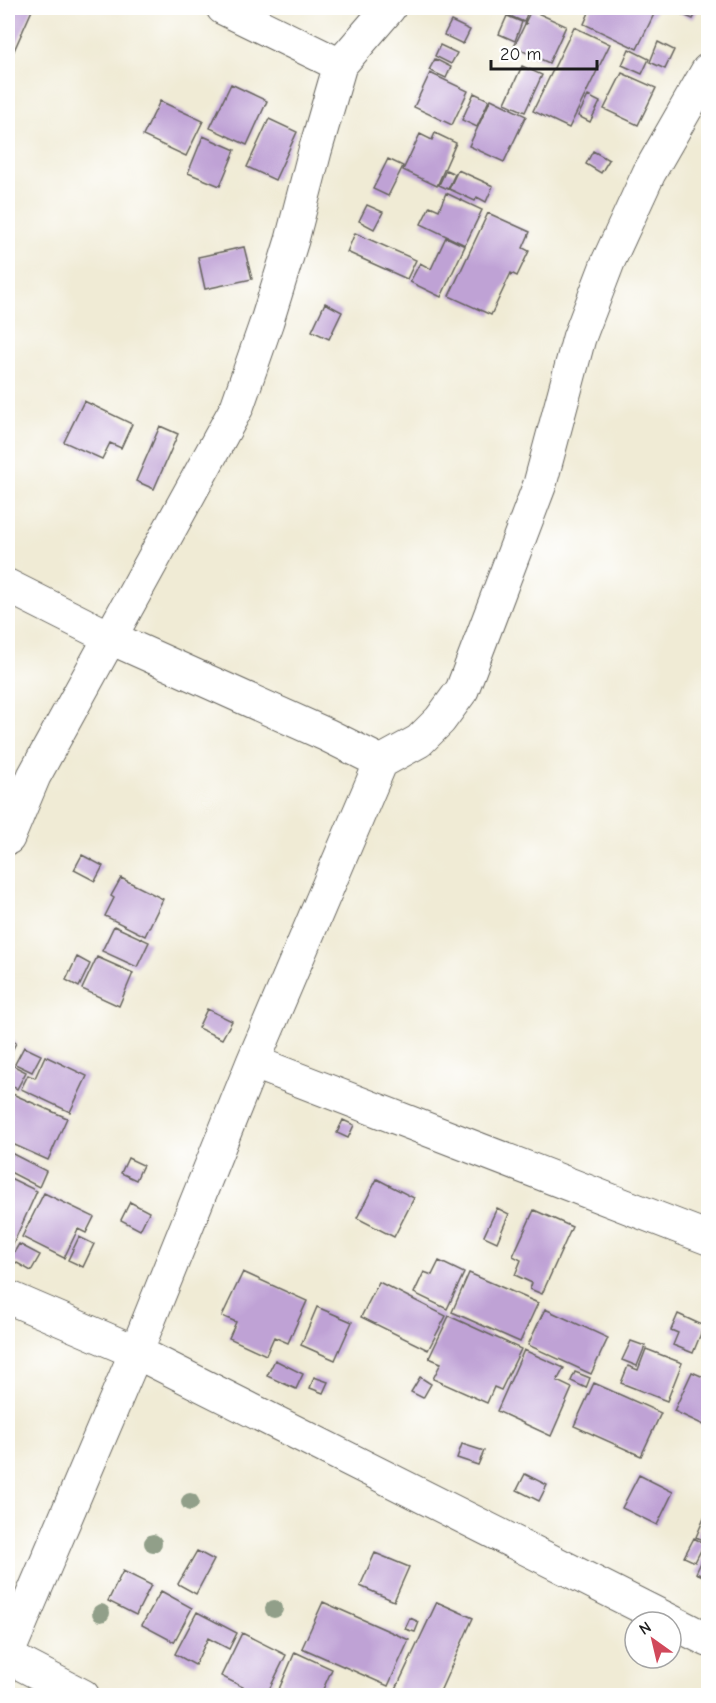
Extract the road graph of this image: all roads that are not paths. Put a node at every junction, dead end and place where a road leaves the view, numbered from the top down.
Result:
1 (223, 8) edge
2 (389, 8) edge
3 (340, 65) junction
4 (708, 70) edge
5 (8, 586) edge
6 (111, 638) junction
7 (381, 762) junction
8 (8, 838) edge
9 (253, 1062) junction
10 (708, 1238) edge
11 (8, 1298) edge
12 (136, 1352) junction
13 (708, 1640) edge
14 (8, 1655) edge
15 (83, 1695) edge

1 - 3 street
2 - 3 street
3 - 6 street
4 - 7 street
5 - 6 street
6 - 7 street
6 - 8 street
7 - 9 street
9 - 10 street
9 - 12 street
11 - 12 street
12 - 13 street
12 - 14 street
14 - 15 street

